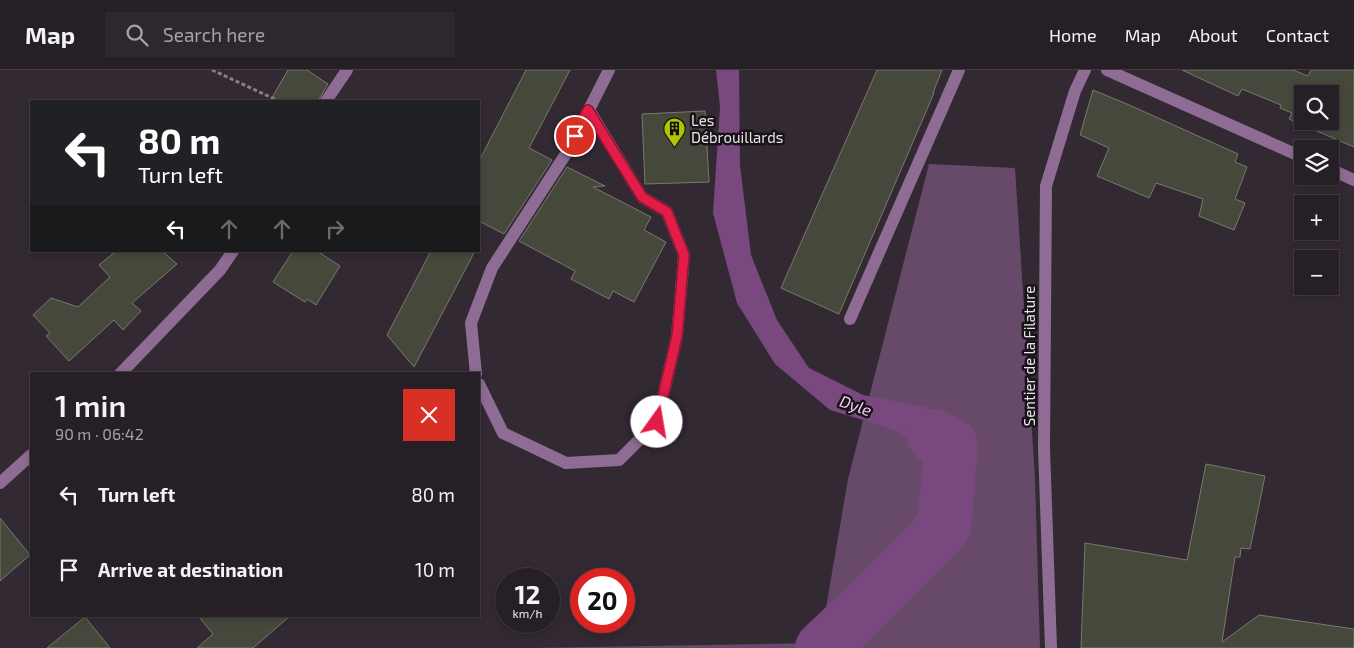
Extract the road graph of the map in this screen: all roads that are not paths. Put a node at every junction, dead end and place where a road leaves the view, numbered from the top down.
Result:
1 (347, 70) edge
2 (609, 70) edge
3 (959, 70) edge
4 (1085, 70) edge
5 (1107, 70) edge
6 (327, 100) edge
7 (588, 110) junction
8 (1294, 153) edge
9 (1339, 173) edge
10 (1354, 180) edge
11 (232, 252) edge
12 (850, 319) dead end
13 (122, 372) edge
14 (476, 372) edge
15 (480, 386) edge
16 (30, 456) edge
17 (0, 483) edge
18 (1051, 648) edge

1 - 6 street
2 - 7 street
3 - 12 street
4 - 18 street, Sentier de la Filature
5 - 8 street
7 - 14 street
7 - 15 street
9 - 10 street
11 - 13 street
16 - 17 street

